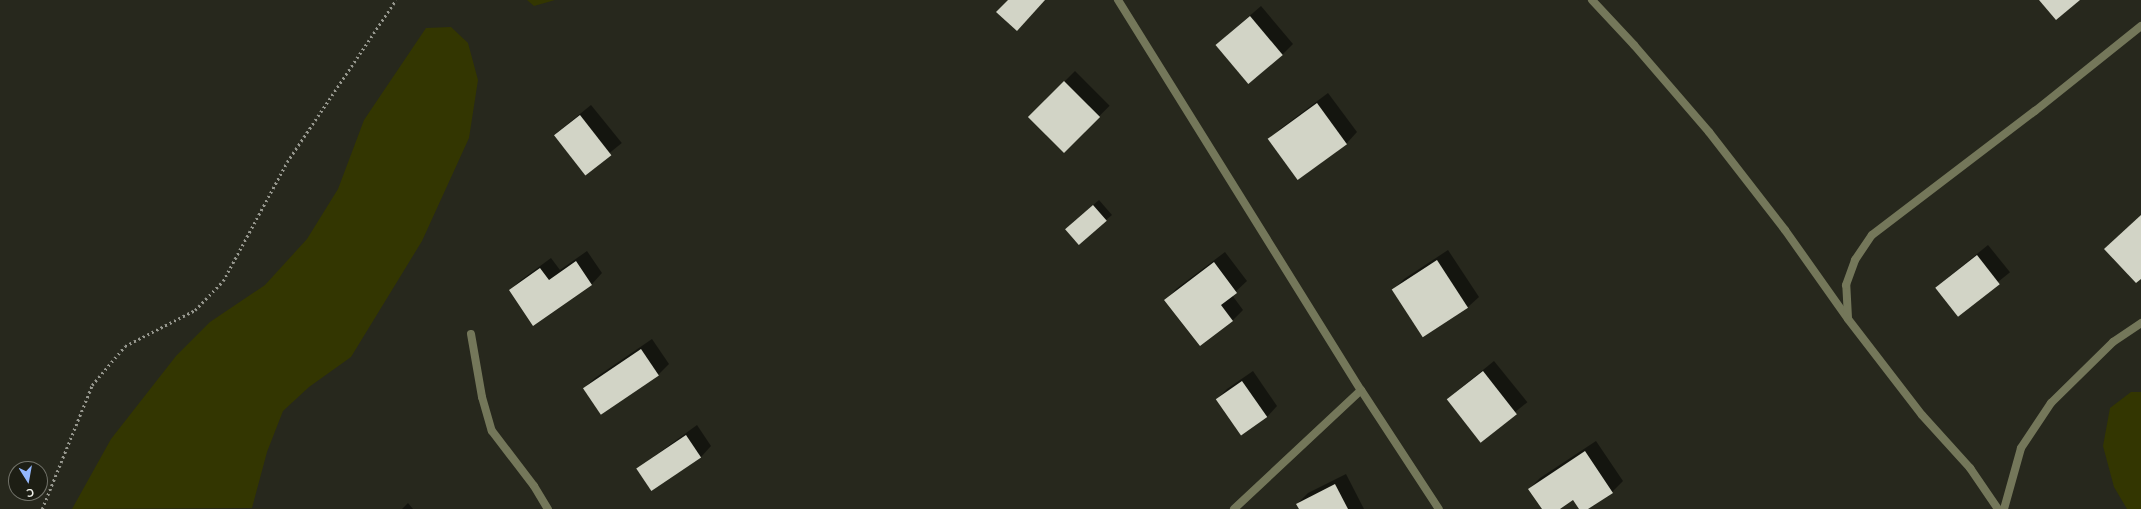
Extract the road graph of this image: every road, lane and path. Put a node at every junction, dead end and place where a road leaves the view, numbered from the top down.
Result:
1 (396, 0) edge
2 (1118, 0) edge
3 (1592, 0) edge
4 (2141, 26) edge
5 (1848, 319) junction
6 (2141, 322) edge
7 (471, 334) dead end
8 (1361, 390) junction
9 (42, 509) edge
10 (548, 509) edge
11 (1234, 509) edge
12 (1439, 509) edge
13 (1998, 509) edge
14 (2004, 509) edge

1 - 9 path
2 - 8 street
3 - 5 street
4 - 5 street
5 - 13 street
6 - 14 street
7 - 10 street
8 - 11 street
8 - 12 street

